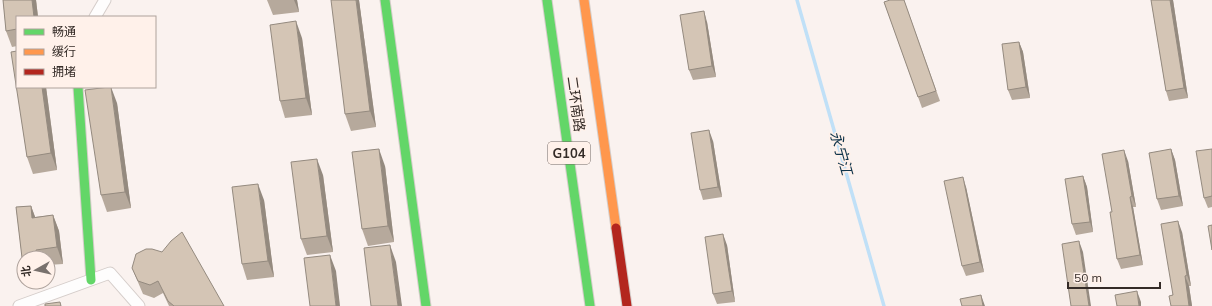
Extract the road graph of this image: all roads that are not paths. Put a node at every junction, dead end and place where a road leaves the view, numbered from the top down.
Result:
1 (105, 0) edge
2 (385, 0) edge
3 (548, 0) edge
4 (584, 0) edge
5 (97, 16) edge
6 (78, 88) edge
7 (91, 280) junction
8 (19, 306) edge
9 (139, 306) edge
10 (426, 306) edge
11 (590, 306) edge
12 (627, 306) edge

1 - 5 street
2 - 10 main road
3 - 11 main road, 二环南路 / G104
4 - 12 main road, 二环南路 / G104
6 - 7 main road
7 - 8 street
7 - 9 street

